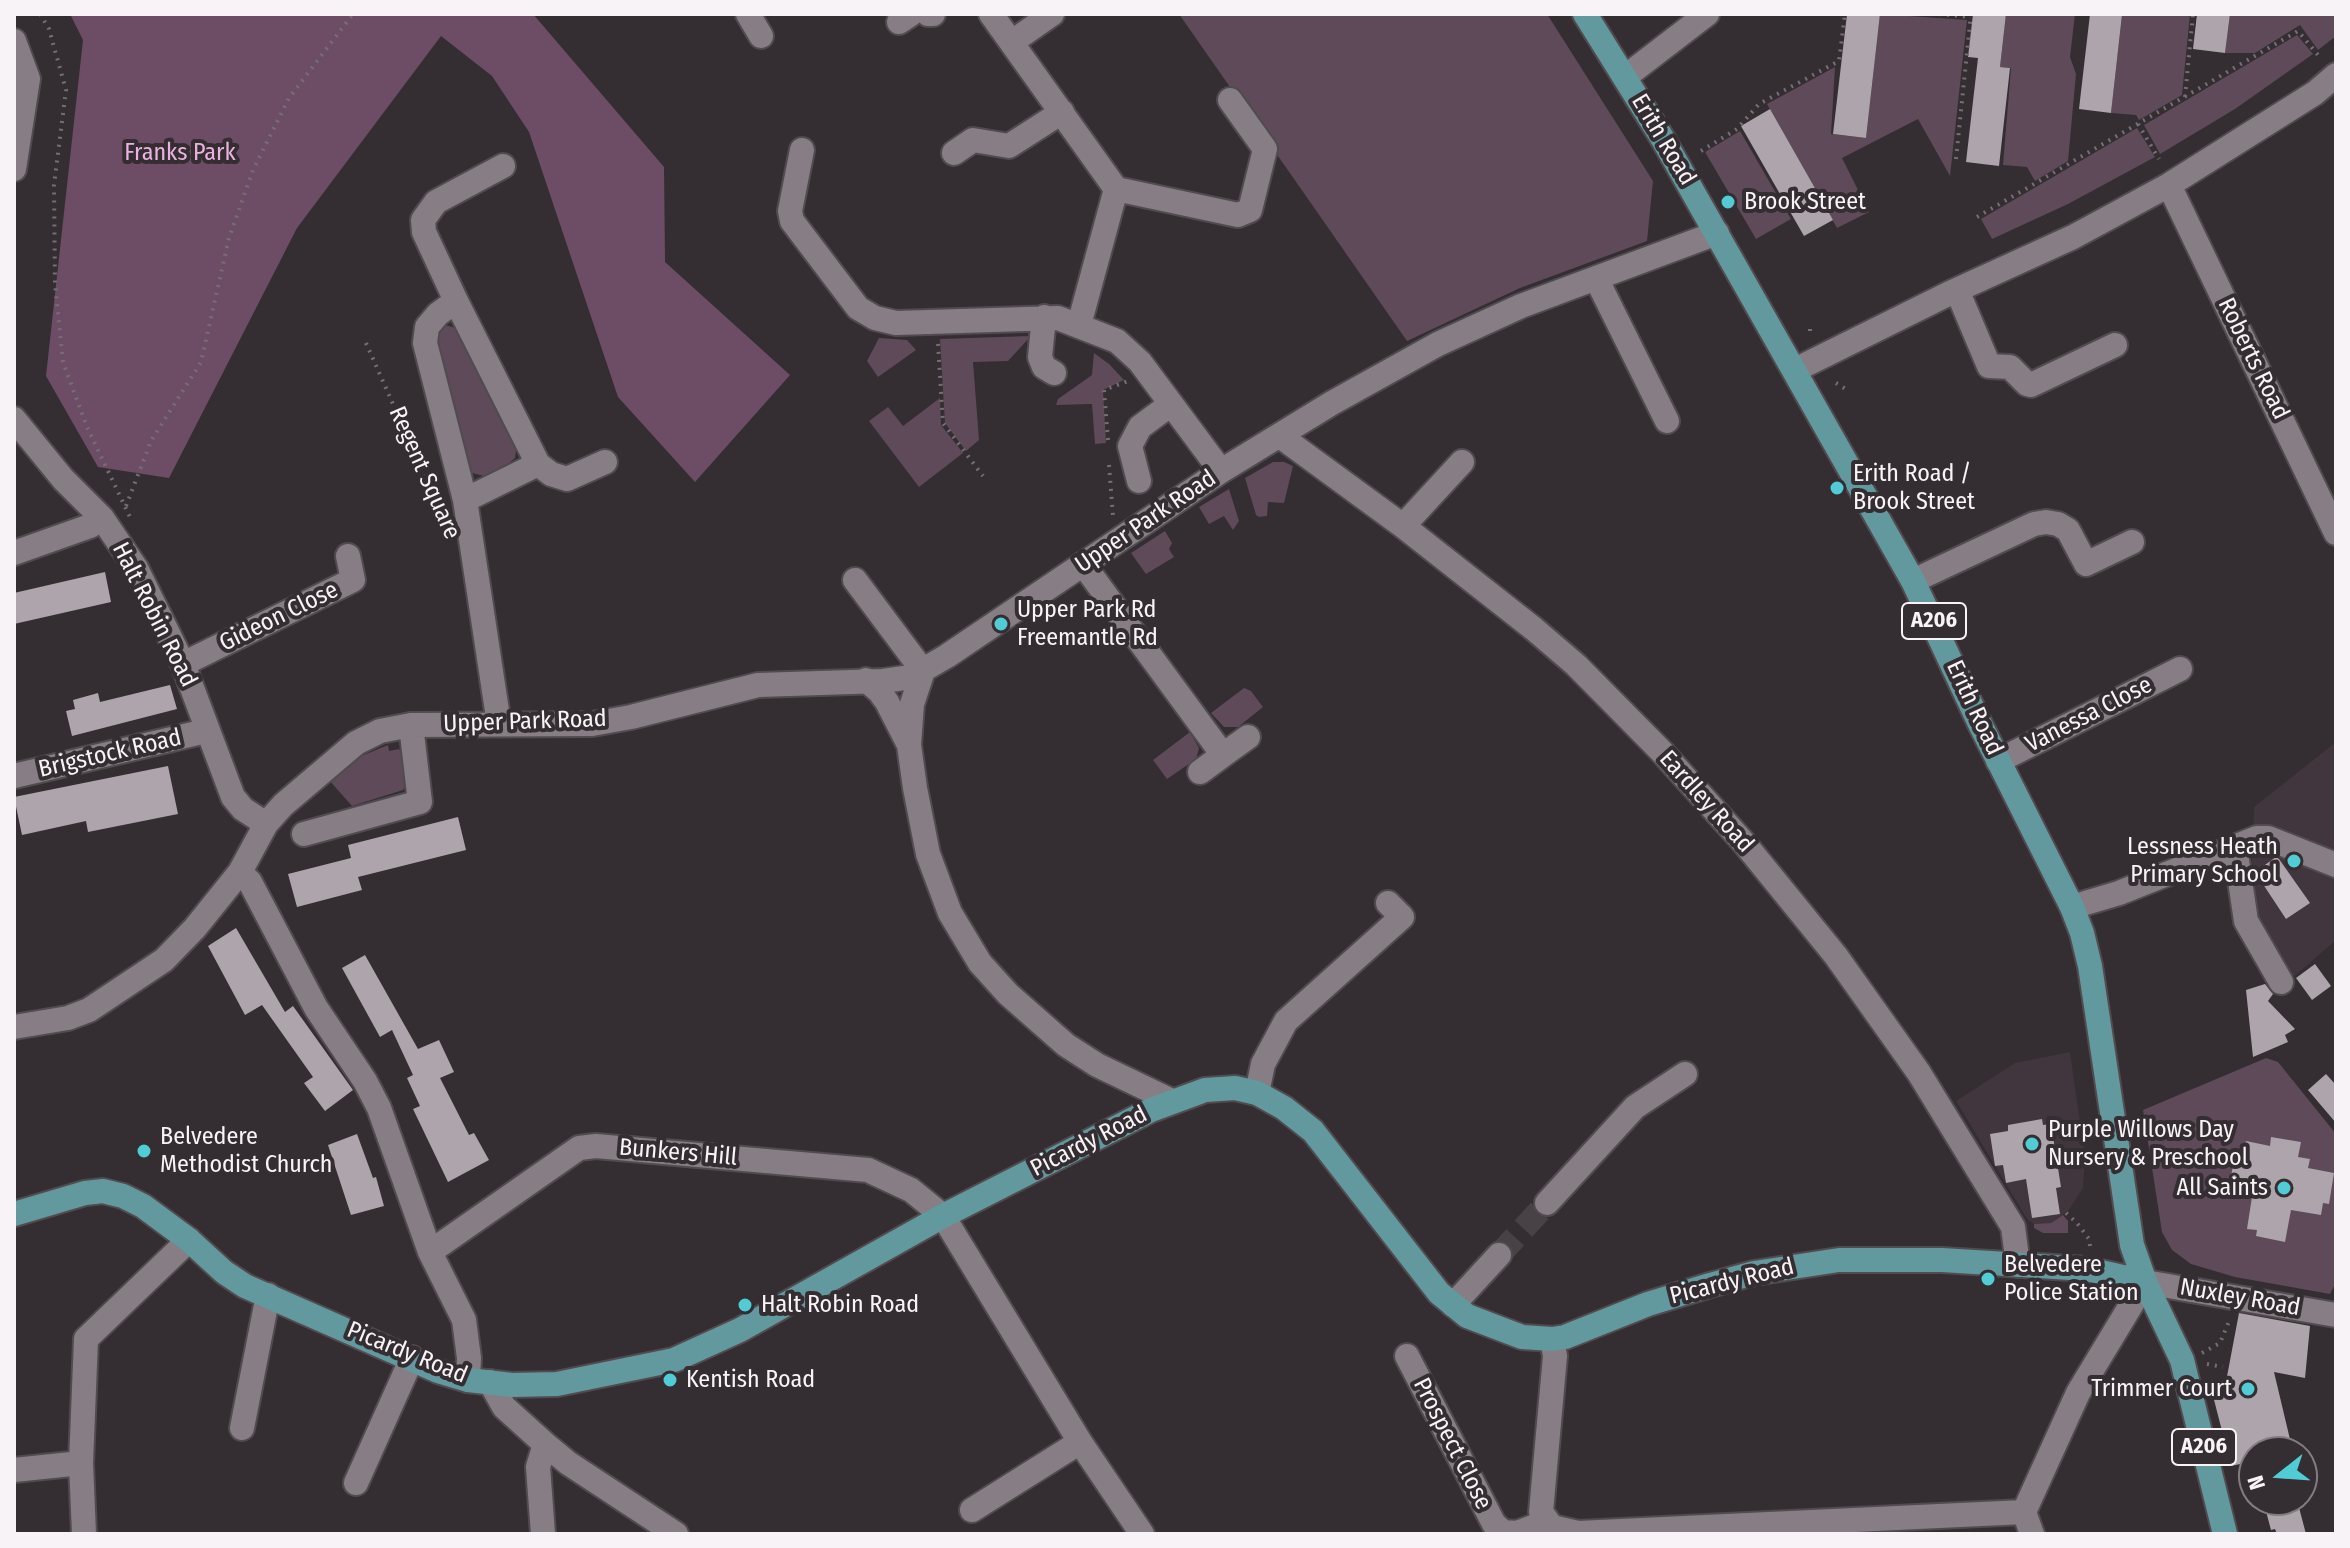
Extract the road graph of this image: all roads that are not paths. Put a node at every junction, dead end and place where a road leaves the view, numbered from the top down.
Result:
1 (748, 14) edge
2 (991, 14) edge
3 (1052, 14) edge
4 (1585, 14) edge
5 (1707, 14) edge
6 (761, 36) dead end
7 (14, 41) edge
8 (1012, 42) junction
9 (2336, 75) edge
10 (1625, 77) junction
11 (1230, 100) dead end
12 (1062, 112) junction
13 (802, 150) dead end
14 (954, 153) dead end
15 (503, 166) dead end
16 (14, 169) edge
17 (2169, 185) junction
18 (1116, 189) junction
19 (1717, 233) junction
20 (1597, 280) junction
21 (1957, 290) junction
22 (456, 301) junction
23 (1044, 317) junction
24 (1079, 325) junction
25 (2115, 345) dead end
26 (1795, 370) junction
27 (1054, 373) dead end
28 (1171, 404) junction
29 (14, 419) edge
30 (1667, 421) dead end
31 (1280, 436) junction
32 (605, 462) dead end
33 (1462, 462) dead end
34 (538, 464) junction
35 (1221, 471) junction
36 (1139, 481) dead end
37 (465, 500) junction
38 (102, 518) junction
39 (1403, 526) junction
40 (2336, 533) edge
41 (2132, 542) dead end
42 (14, 553) edge
43 (348, 556) dead end
44 (1083, 564) junction
45 (855, 580) dead end
46 (1913, 581) junction
47 (183, 664) junction
48 (2180, 669) dead end
49 (923, 671) junction
50 (866, 680) junction
51 (499, 724) junction
52 (411, 725) junction
53 (206, 731) junction
54 (1248, 737) dead end
55 (909, 745) junction
56 (1223, 755) junction
57 (1998, 761) junction
58 (1200, 772) dead end
59 (14, 776) edge
60 (266, 824) junction
61 (304, 834) dead end
62 (2235, 847) junction
63 (2336, 865) edge
64 (240, 872) junction
65 (2072, 907) junction
66 (1403, 917) dead end
67 (2281, 982) dead end
68 (14, 1027) edge
69 (1685, 1074) dead end
70 (1257, 1093) junction
71 (1172, 1101) junction
72 (1547, 1203) tunnel mouth
73 (14, 1214) edge
74 (943, 1216) junction
75 (189, 1240) junction
76 (430, 1252) junction
77 (1499, 1255) tunnel mouth
78 (2018, 1265) junction
79 (2145, 1282) junction
80 (268, 1295) junction
81 (1453, 1305) junction
82 (2331, 1314) edge
83 (1552, 1339) junction
84 (1407, 1356) dead end
85 (412, 1358) junction
86 (479, 1381) junction
87 (242, 1428) dead end
88 (1080, 1442) junction
89 (545, 1444) junction
90 (81, 1463) junction
91 (14, 1470) edge
92 (356, 1483) dead end
93 (972, 1510) dead end
94 (1546, 1522) junction
95 (2028, 1523) edge
96 (1774, 1529) edge
97 (84, 1534) edge
98 (543, 1534) edge
99 (676, 1534) edge
100 (1142, 1534) edge
101 (2225, 1534) edge

1 - 6 street
2 - 8 street
3 - 8 street
4 - 10 main road, Erith Road / A206
5 - 10 street
7 - 16 street
8 - 12 street
9 - 17 street
10 - 19 main road, Erith Road / A206
11 - 18 street
12 - 14 street
12 - 18 street
13 - 23 street
15 - 22 street
17 - 21 street
17 - 40 street, Roberts Road
18 - 24 street
19 - 20 street, Upper Park Road
19 - 26 main road, Erith Road / A206
20 - 30 street
20 - 31 street, Upper Park Road
21 - 25 street
21 - 26 street
22 - 34 street
22 - 37 street, Regent Square
23 - 24 street
23 - 27 street
24 - 28 street
26 - 46 main road, Erith Road / A206
28 - 35 street
28 - 36 street
29 - 38 street, Halt Robin Road
31 - 35 street, Upper Park Road
31 - 39 street, Eardley Road
32 - 34 street
33 - 39 street
34 - 37 street, Regent Square
35 - 44 street, Upper Park Road
37 - 51 street, Regent Square
38 - 42 street
38 - 47 street, Halt Robin Road
39 - 78 street, Eardley Road
41 - 46 street
43 - 47 street, Gideon Close
44 - 49 street, Upper Park Road
44 - 56 street
45 - 49 street
46 - 57 main road, Erith Road / A206
47 - 53 street, Halt Robin Road
48 - 57 street, Vanessa Close
49 - 50 street, Upper Park Road
49 - 55 street
50 - 51 street, Upper Park Road
50 - 55 street
51 - 52 street, Upper Park Road
52 - 60 street, Upper Park Road
52 - 61 street, Upper Park Road
53 - 59 street, Brigstock Road
53 - 60 street, Halt Robin Road
54 - 56 street
55 - 71 street
56 - 58 street
57 - 65 main road, Erith Road / A206
60 - 64 street, Upper Park Road
62 - 63 street
62 - 65 street
62 - 67 street
64 - 68 street, Upper Park Road
64 - 76 street
65 - 79 main road, Erith Road / A206
66 - 70 street
69 - 72 street
70 - 71 main road, Picardy Road
70 - 81 main road, Picardy Road
71 - 74 main road, Picardy Road
73 - 75 main road, Picardy Road
74 - 76 street, Bunkers Hill
74 - 86 main road, Picardy Road
74 - 88 street
75 - 80 main road, Picardy Road
75 - 90 street
76 - 86 street
77 - 81 street
78 - 79 main road, Picardy Road
78 - 83 main road, Picardy Road
79 - 82 street, Nuxley Road
79 - 95 street
79 - 101 main road, A206
80 - 85 main road, Picardy Road
80 - 87 street
81 - 83 main road, Picardy Road
83 - 94 street
84 - 94 street, Prospect Close
85 - 86 main road, Picardy Road
85 - 92 street
86 - 89 street
88 - 93 street
88 - 100 street
89 - 98 street
89 - 99 street
90 - 91 street
90 - 97 street
94 - 96 street
95 - 96 street

